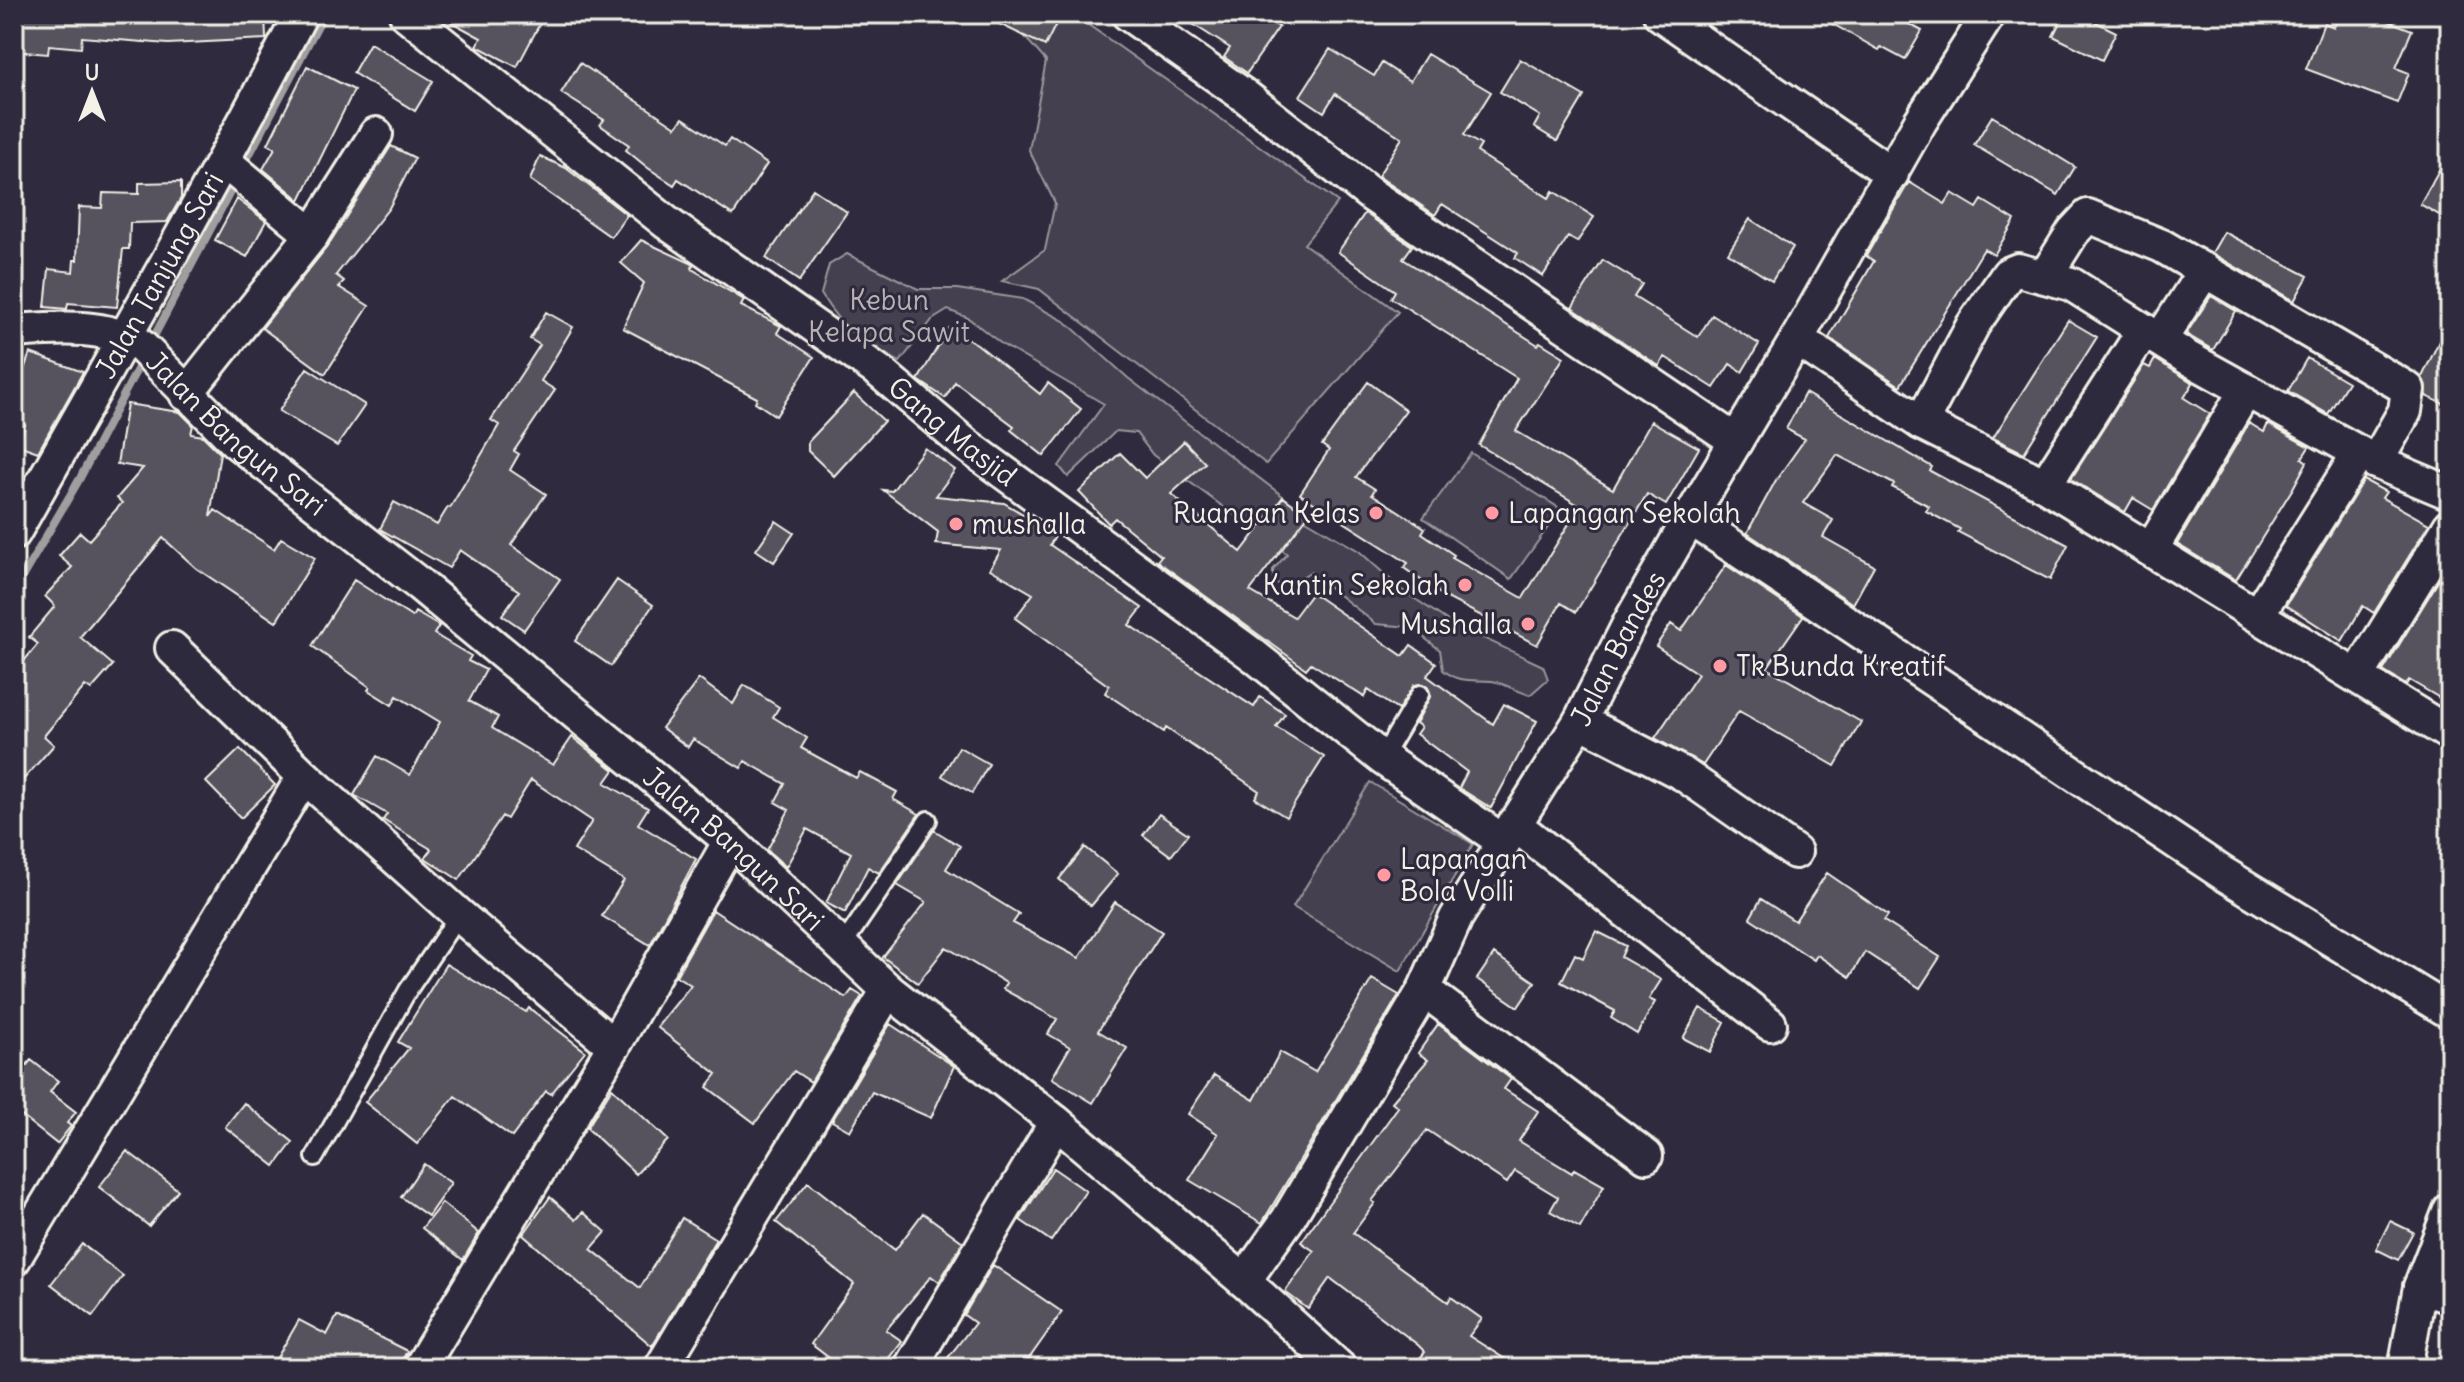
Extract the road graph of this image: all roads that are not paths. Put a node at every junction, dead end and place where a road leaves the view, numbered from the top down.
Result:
1 (301, 14) edge
2 (406, 14) edge
3 (1128, 14) edge
4 (1660, 14) edge
5 (1981, 17) edge
6 (376, 134) dead end
7 (235, 170) junction
8 (1892, 174) junction
9 (312, 235) junction
10 (2205, 270) junction
11 (2046, 275) junction
12 (14, 331) edge
13 (2152, 335) junction
14 (1797, 339) junction
15 (139, 346) junction
16 (2246, 390) junction
17 (186, 394) junction
18 (1921, 423) junction
19 (1736, 441) junction
20 (2368, 457) junction
21 (2045, 485) junction
22 (2450, 493) edge
23 (1690, 518) junction
24 (2450, 526) edge
25 (14, 533) edge
26 (2151, 550) junction
27 (2258, 614) junction
28 (172, 648) dead end
29 (2358, 675) junction
30 (1420, 694) dead end
31 (1580, 721) junction
32 (2450, 734) edge
33 (1382, 758) junction
34 (304, 776) junction
35 (928, 820) dead end
36 (1509, 833) junction
37 (730, 841) junction
38 (1795, 852) dead end
39 (459, 915) junction
40 (843, 945) junction
41 (888, 990) junction
42 (1424, 990) junction
43 (2450, 1012) edge
44 (1770, 1024) dead end
45 (614, 1046) junction
46 (1056, 1122) junction
47 (1646, 1156) dead end
48 (315, 1157) dead end
49 (2450, 1210) edge
50 (14, 1259) edge
51 (1244, 1281) junction
52 (2435, 1292) edge
53 (420, 1368) edge
54 (661, 1368) edge
55 (910, 1368) edge
56 (1340, 1368) edge
57 (2405, 1368) edge

1 - 7 street, Jalan Tanjung Sari
2 - 33 street, Gang Masjid
3 - 19 street
4 - 8 street
5 - 8 street, Jalan Bandes
6 - 9 street
7 - 9 street
7 - 15 street, Jalan Tanjung Sari
8 - 14 street, Jalan Bandes
9 - 17 street
10 - 11 street
10 - 13 street
10 - 20 street
11 - 13 street
11 - 18 street
12 - 15 street
13 - 16 street
13 - 21 street
14 - 18 street
14 - 19 street, Jalan Bandes
15 - 17 street, Jalan Bangun Sari
15 - 25 street, Jalan Tanjung Sari
16 - 20 street
16 - 26 street
17 - 37 street, Jalan Bangun Sari
18 - 21 street
19 - 23 street, Jalan Bandes
20 - 22 street
20 - 27 street
21 - 26 street
23 - 31 street, Jalan Bandes
23 - 43 street
24 - 29 street
26 - 27 street
27 - 29 street
28 - 34 street
29 - 32 street
30 - 33 lane
31 - 36 street, Jalan Bandes
31 - 38 street
33 - 36 street, Gang Masjid
34 - 39 street
34 - 50 street
35 - 40 lane
36 - 42 street, Jalan Bandes
36 - 44 street, Gang Masjid
37 - 40 street, Jalan Bangun Sari
37 - 45 street
39 - 45 street
39 - 48 lane
40 - 41 street, Jalan Bangun Sari
41 - 46 street, Jalan Bangun Sari
41 - 54 street
42 - 47 street
42 - 51 street, Jalan Bandes
45 - 53 street
46 - 51 street, Jalan Bangun Sari
46 - 55 street
49 - 52 street
51 - 56 street, Jalan Bangun Sari
52 - 57 street

